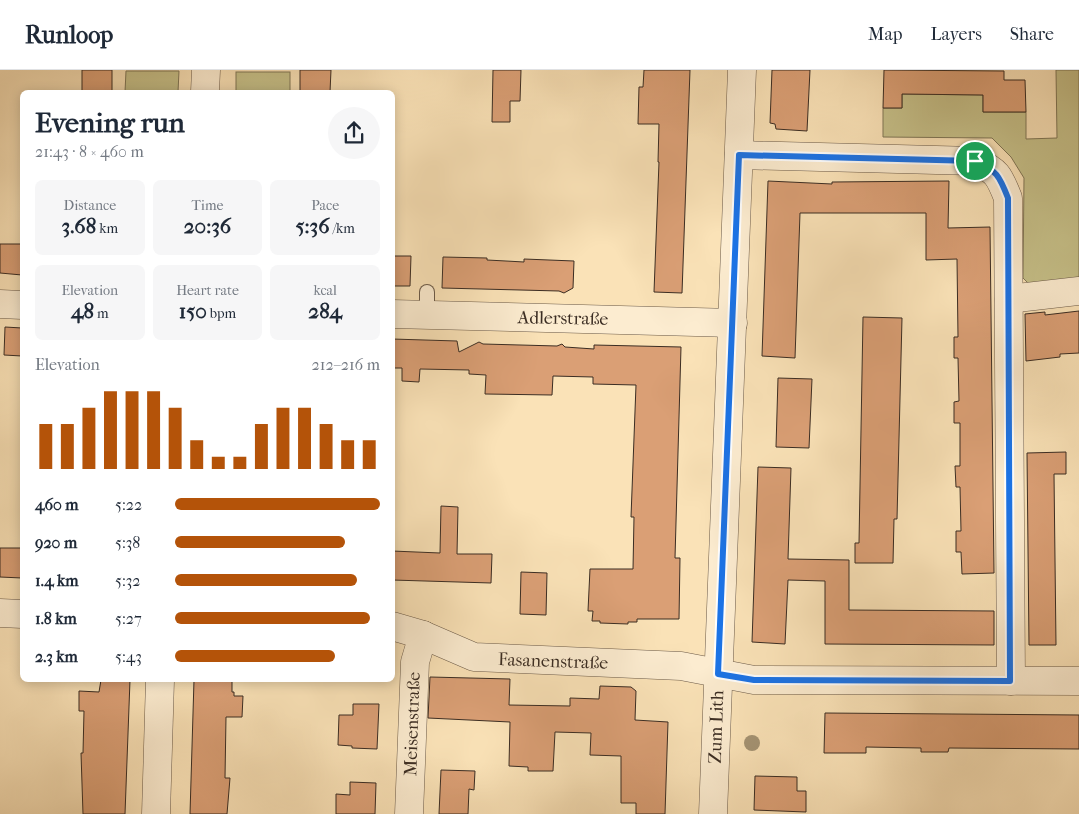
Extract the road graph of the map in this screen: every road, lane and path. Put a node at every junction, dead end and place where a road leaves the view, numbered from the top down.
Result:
1 (206, 70) edge
2 (742, 70) edge
3 (205, 90) edge
4 (739, 155) junction
5 (1079, 291) edge
6 (1009, 299) junction
7 (0, 304) edge
8 (20, 305) edge
9 (395, 313) edge
10 (733, 323) junction
11 (0, 613) edge
12 (20, 614) edge
13 (395, 627) edge
14 (422, 635) junction
15 (718, 674) junction
16 (1010, 681) junction
17 (1079, 681) edge
18 (160, 682) edge
19 (156, 814) edge
20 (409, 814) edge
21 (713, 814) edge

1 - 3 street
2 - 4 street, Zum Lith
4 - 6 street
4 - 10 street, Zum Lith
5 - 6 street
6 - 16 street
7 - 8 street
9 - 10 street, Adlerstraße
10 - 15 street, Zum Lith
11 - 12 street
13 - 14 street, Fasanenstraße
14 - 15 street, Fasanenstraße
14 - 20 street, Meisenstraße
15 - 16 street, Fasanenstraße
15 - 21 street, Zum Lith
16 - 17 street, Fasanenstraße
18 - 19 street

